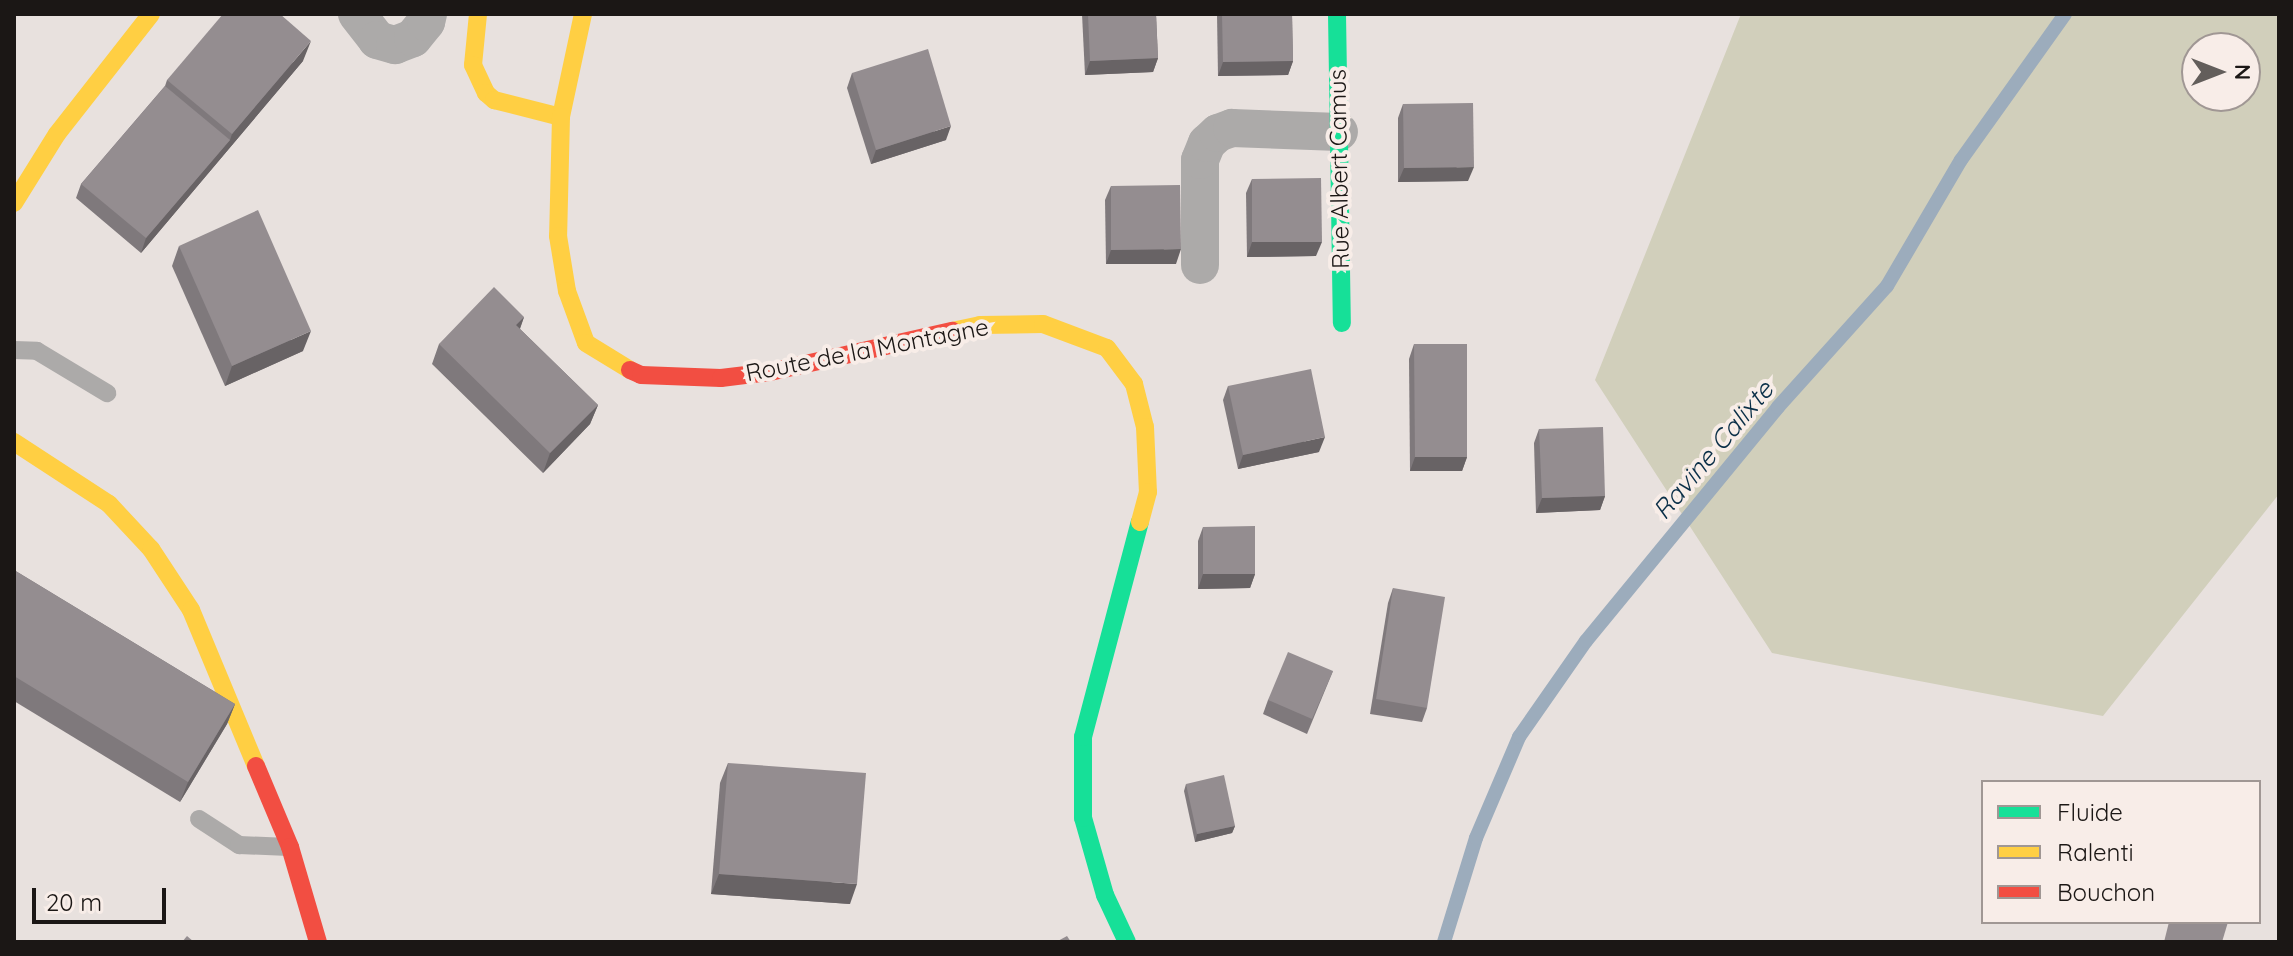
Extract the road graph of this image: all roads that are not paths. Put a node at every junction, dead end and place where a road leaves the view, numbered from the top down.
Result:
1 (151, 14) edge
2 (357, 14) edge
3 (428, 14) edge
4 (478, 14) edge
5 (583, 14) edge
6 (1337, 14) edge
7 (561, 117) junction
8 (1339, 132) junction
9 (14, 203) edge
10 (1200, 265) dead end
11 (1342, 323) dead end
12 (14, 350) edge
13 (107, 393) dead end
14 (14, 442) edge
15 (199, 819) dead end
16 (290, 847) junction
17 (318, 942) edge
18 (1127, 942) edge

1 - 9 main road
2 - 3 street
4 - 7 main road
5 - 7 main road, Route de la Montagne
6 - 8 main road, Rue Albert Camus
7 - 18 main road, Route de la Montagne
8 - 10 street
8 - 11 main road, Rue Albert Camus
12 - 13 lane
14 - 16 main road
15 - 16 lane
16 - 17 main road

